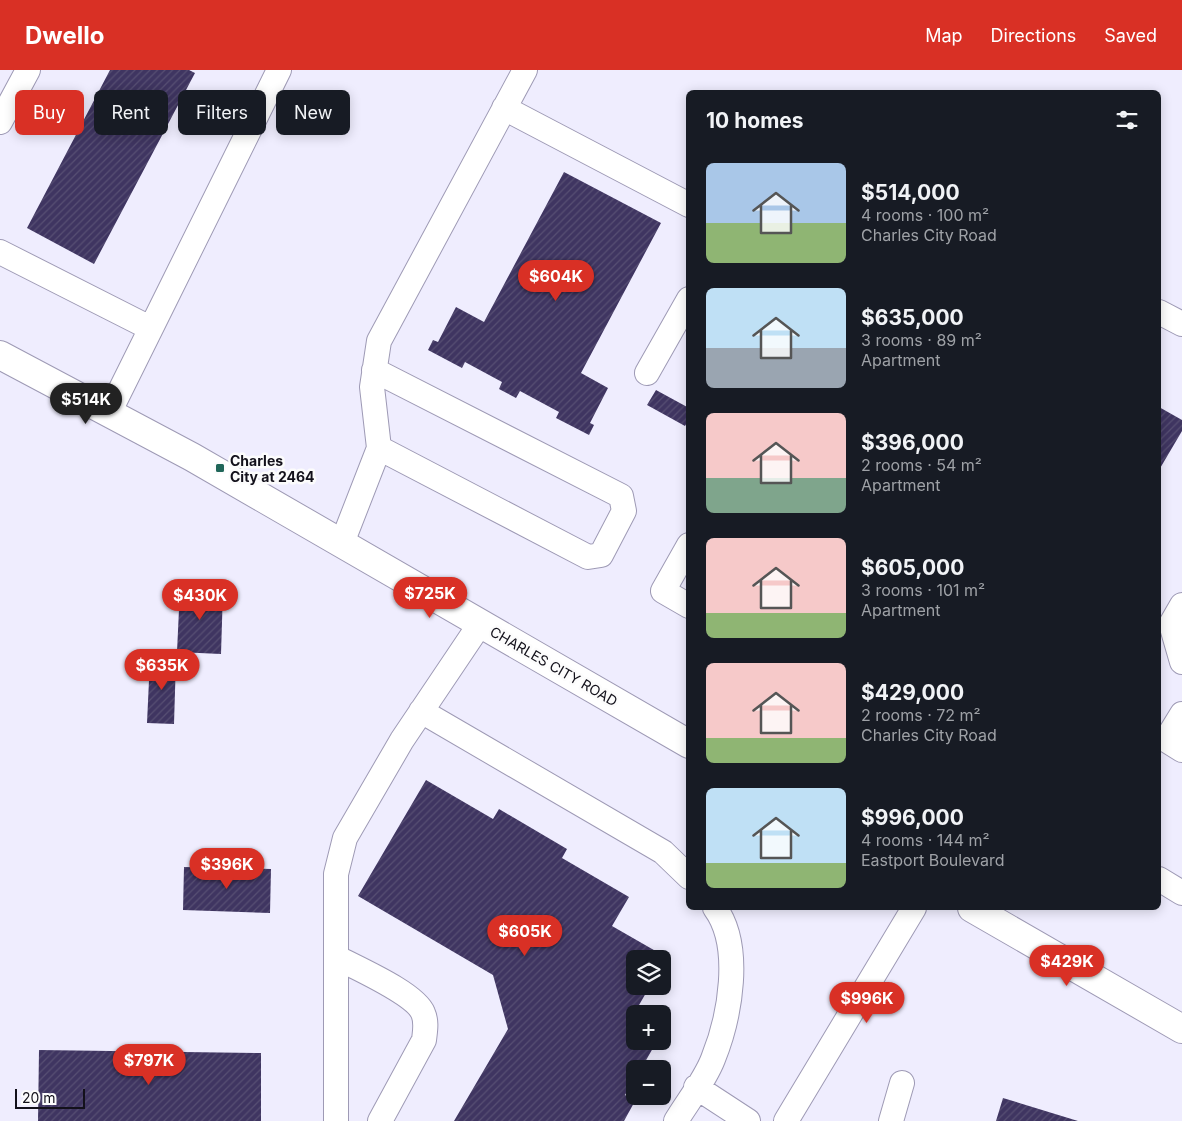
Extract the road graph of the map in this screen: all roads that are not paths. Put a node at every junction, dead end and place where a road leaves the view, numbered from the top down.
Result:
1 (28, 70) edge
2 (279, 70) edge
3 (525, 70) edge
4 (504, 108) junction
5 (0, 122) edge
6 (686, 203) edge
7 (0, 252) edge
8 (686, 304) edge
9 (1161, 313) edge
10 (1182, 324) edge
11 (150, 328) junction
12 (0, 355) edge
13 (374, 370) junction
14 (647, 372) dead end
15 (109, 413) junction
16 (379, 448) junction
17 (342, 543) junction
18 (686, 550) edge
19 (686, 604) edge
20 (1182, 605) edge
21 (480, 624) junction
22 (1182, 662) edge
23 (421, 711) junction
24 (1182, 714) edge
25 (686, 742) edge
26 (1182, 750) edge
27 (686, 874) edge
28 (1161, 881) edge
29 (1182, 893) edge
30 (717, 910) edge
31 (913, 910) edge
32 (975, 910) edge
33 (336, 957) junction
34 (1182, 1029) edge
35 (902, 1083) dead end
36 (696, 1087) junction
37 (336, 1121) edge
38 (380, 1121) edge
39 (676, 1121) edge
40 (748, 1121) edge
41 (786, 1121) edge
42 (891, 1121) edge

1 - 5 street
2 - 11 street
3 - 4 street
4 - 6 street
4 - 13 street
7 - 11 street
8 - 14 street
9 - 10 street
11 - 15 street
12 - 15 main road, CHARLES CITY ROAD
13 - 16 street
13 - 16 street
15 - 17 main road, CHARLES CITY ROAD
16 - 17 street
17 - 21 main road, CHARLES CITY ROAD
18 - 19 street
20 - 22 street
21 - 23 street
21 - 25 main road, CHARLES CITY ROAD
23 - 27 street
23 - 33 street
24 - 26 street
28 - 29 street
30 - 36 street
31 - 41 street
32 - 34 main road
33 - 37 street
33 - 38 street
35 - 42 street
36 - 39 street
36 - 40 street

